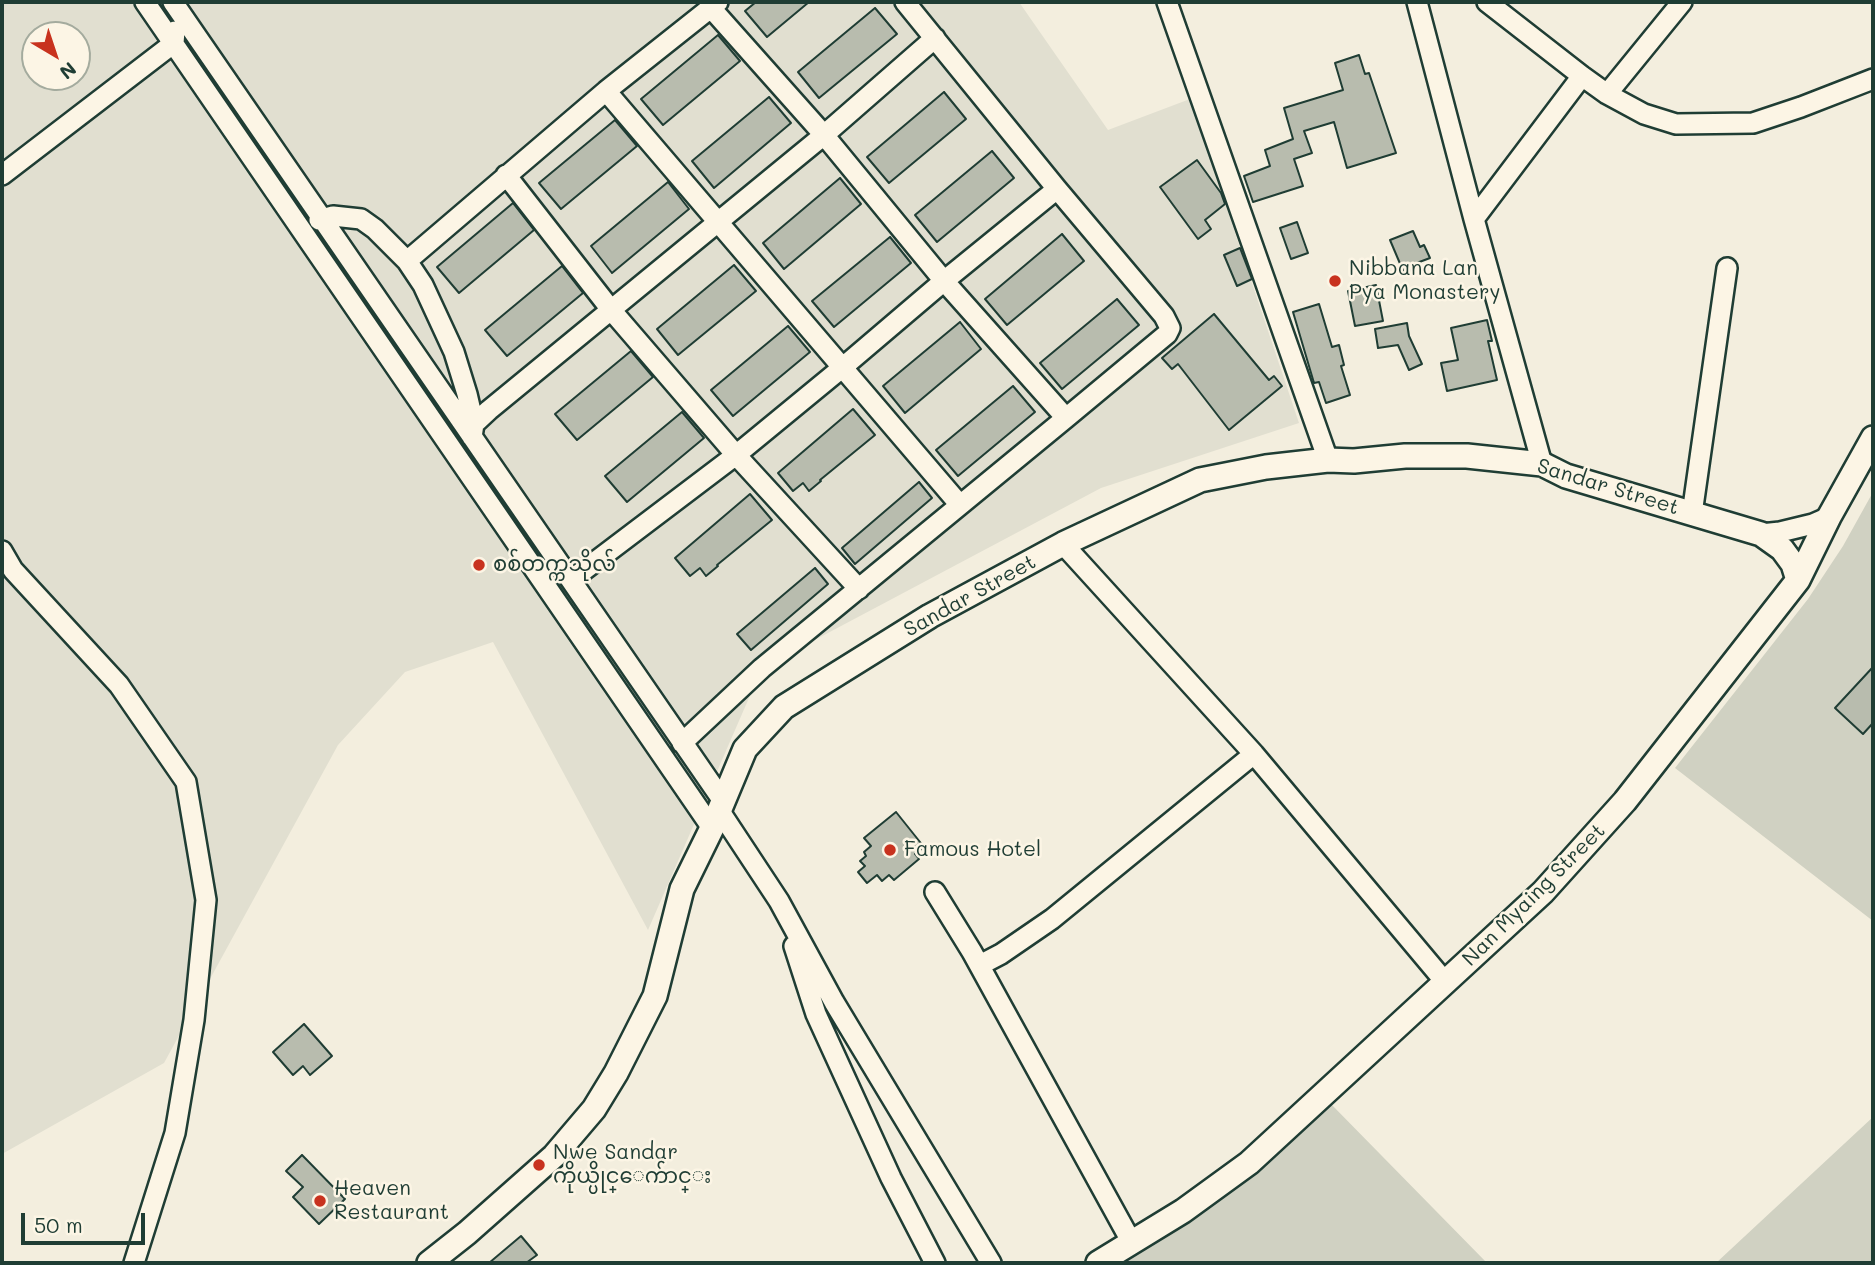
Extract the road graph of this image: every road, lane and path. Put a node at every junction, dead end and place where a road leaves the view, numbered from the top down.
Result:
1 (145, 2) edge
2 (905, 2) edge
3 (1167, 2) edge
4 (1418, 2) edge
5 (1487, 2) edge
6 (1682, 2) edge
7 (176, 4) edge
8 (714, 5) edge
9 (935, 38) junction
10 (174, 43) junction
11 (1582, 76) junction
12 (1873, 79) edge
13 (606, 91) junction
14 (1607, 94) junction
15 (824, 135) junction
16 (2, 175) edge
17 (506, 175) junction
18 (1057, 189) junction
19 (1474, 219) junction
20 (321, 220) junction
21 (717, 223) junction
22 (407, 261) junction
23 (1727, 268) dead end
24 (944, 281) junction
25 (612, 311) junction
26 (843, 367) junction
27 (1066, 418) junction
28 (473, 430) junction
29 (1873, 438) edge
30 (736, 455) junction
31 (1328, 460) junction
32 (1542, 464) junction
33 (960, 505) junction
34 (1692, 514) junction
35 (1829, 517) junction
36 (1760, 534) junction
37 (1063, 544) junction
38 (2, 551) edge
39 (571, 580) junction
40 (1798, 580) junction
41 (859, 589) junction
42 (682, 743) junction
43 (1254, 754) junction
44 (718, 813) junction
45 (935, 892) dead end
46 (779, 901) junction
47 (979, 965) junction
48 (1446, 983) junction
49 (1132, 1243) junction
50 (134, 1263) edge
51 (429, 1263) edge
52 (935, 1263) edge
53 (991, 1263) edge
54 (1098, 1263) edge

1 - 10 street
2 - 9 street
3 - 31 street
4 - 19 street
5 - 11 street
6 - 14 street
7 - 10 street
7 - 20 street
8 - 13 street
8 - 15 street
9 - 15 street
9 - 18 street
10 - 16 street
10 - 44 street
11 - 14 street
11 - 19 street
12 - 14 street
13 - 17 street
13 - 21 street
15 - 21 street
15 - 24 street
17 - 22 street
17 - 25 street
18 - 24 street
18 - 27 street
19 - 32 street
20 - 22 street
20 - 28 street
21 - 25 street
21 - 26 street
22 - 28 street
23 - 34 street
24 - 26 street
24 - 27 street
25 - 28 street
25 - 30 street
26 - 30 street
26 - 33 street
27 - 33 street
28 - 39 street
29 - 35 street, Nan Myaing Street
30 - 39 street
30 - 41 street
31 - 32 street, Sandar Street
31 - 37 street, Sandar Street
32 - 34 street, Sandar Street
33 - 41 street
34 - 36 street, Sandar Street
35 - 36 street
35 - 40 street, Nan Myaing Street
36 - 40 street, Sandar Street
37 - 43 street
37 - 44 street, Sandar Street
38 - 50 street
39 - 42 street
40 - 48 street, Nan Myaing Street
41 - 42 street
42 - 44 street
43 - 47 street
43 - 48 street
44 - 46 street
44 - 51 street, Sandar Street
45 - 47 street
46 - 52 street
46 - 53 street
47 - 49 street
48 - 49 street, Nan Myaing Street
49 - 54 street, Nan Myaing Street

